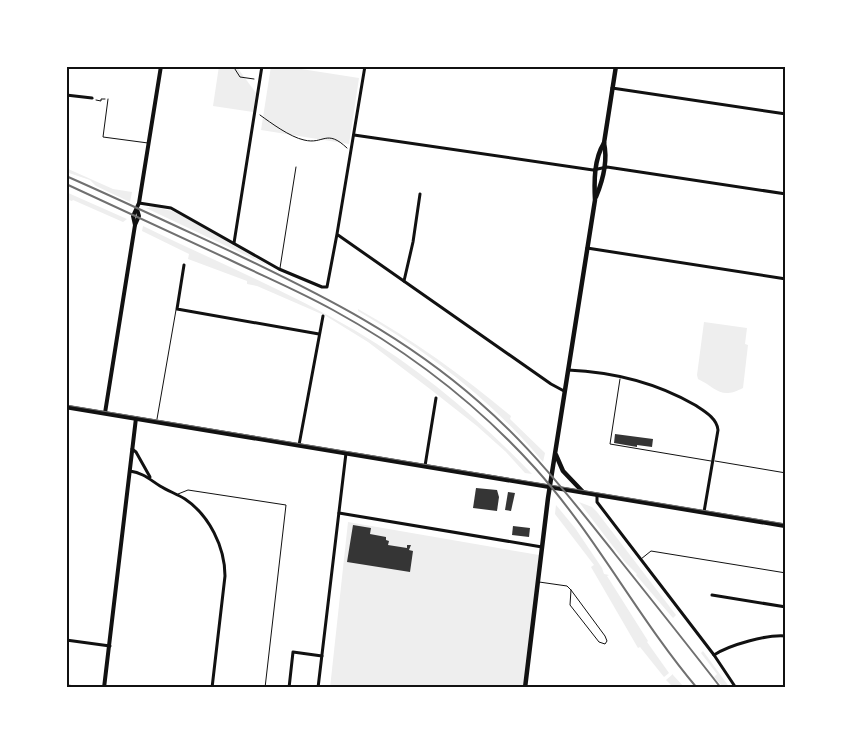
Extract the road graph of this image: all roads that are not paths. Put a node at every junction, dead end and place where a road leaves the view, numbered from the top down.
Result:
1 (160, 66) edge
2 (262, 66) edge
3 (365, 66) edge
4 (616, 66) edge
5 (612, 88) junction
6 (66, 95) edge
7 (92, 98) dead end
8 (108, 99) road end
9 (786, 114) edge
10 (354, 135) junction
11 (604, 142) junction
12 (148, 143) junction
13 (296, 167) dead end
14 (604, 168) junction
15 (596, 170) junction
16 (420, 194) dead end
17 (786, 194) edge
18 (595, 200) junction
19 (138, 206) junction
20 (337, 234) junction
21 (234, 243) junction
22 (587, 248) junction
23 (184, 266) dead end
24 (279, 269) junction
25 (786, 279) edge
26 (404, 281) junction
27 (177, 309) junction
28 (323, 316) dead end
29 (319, 334) junction
30 (568, 370) junction
31 (620, 376) junction
32 (564, 391) junction
33 (436, 398) dead end
34 (66, 407) edge
35 (105, 413) junction
36 (136, 418) junction
37 (156, 422) junction
38 (299, 445) junction
39 (132, 449) junction
40 (555, 451) junction
41 (346, 453) junction
42 (712, 461) junction
43 (425, 466) junction
44 (130, 471) junction
45 (786, 473) edge
46 (150, 478) junction
47 (550, 487) junction
48 (583, 492) junction
49 (597, 494) junction
50 (177, 495) junction
51 (704, 512) junction
52 (339, 513) junction
53 (786, 526) edge
54 (542, 547) junction
55 (641, 559) junction
56 (786, 573) edge
57 (538, 582) junction
58 (571, 590) junction
59 (712, 595) dead end
60 (786, 607) edge
61 (786, 636) edge
62 (66, 640) edge
63 (110, 646) junction
64 (714, 655) junction
65 (322, 656) junction
66 (66, 686) edge
67 (86, 688) edge
68 (104, 688) edge
69 (212, 688) edge
70 (265, 688) edge
71 (289, 688) edge
72 (318, 688) edge
73 (525, 688) edge
74 (736, 688) edge

1 - 12 street
2 - 21 street
3 - 10 street
4 - 5 main road
5 - 9 street
5 - 11 main road
6 - 7 street
8 - 12 lane
10 - 15 street
10 - 20 street
11 - 14 main road
11 - 15 main road
12 - 19 street
13 - 24 lane
14 - 15 street
14 - 17 street
14 - 18 main road
15 - 18 main road
16 - 26 street
18 - 22 main road
19 - 21 street
19 - 35 street
20 - 24 street
20 - 26 street
21 - 24 street
22 - 25 street
22 - 30 main road
23 - 27 street
26 - 32 street
27 - 29 street
27 - 37 lane
28 - 29 street
29 - 38 street
30 - 31 street
30 - 32 main road
31 - 42 street
31 - 42 lane
32 - 40 main road
33 - 43 street
34 - 35 main road
35 - 36 main road
36 - 37 main road
36 - 39 street
37 - 38 main road
38 - 41 main road
39 - 44 street
39 - 46 street
40 - 47 main road
40 - 48 main road
41 - 43 main road
41 - 52 street
42 - 45 lane
42 - 51 street
43 - 47 main road
44 - 46 street
44 - 63 street
46 - 50 street
47 - 48 main road
47 - 54 main road
48 - 49 main road
49 - 51 main road
49 - 55 street
50 - 69 street
50 - 70 lane
51 - 53 main road
52 - 54 street
52 - 65 street
54 - 57 main road
55 - 56 lane
55 - 64 street
57 - 58 lane
57 - 73 main road
58 - 58 lane
59 - 60 street
61 - 64 street
62 - 63 street
63 - 68 street
64 - 74 street
65 - 71 street
65 - 72 street
66 - 67 street

